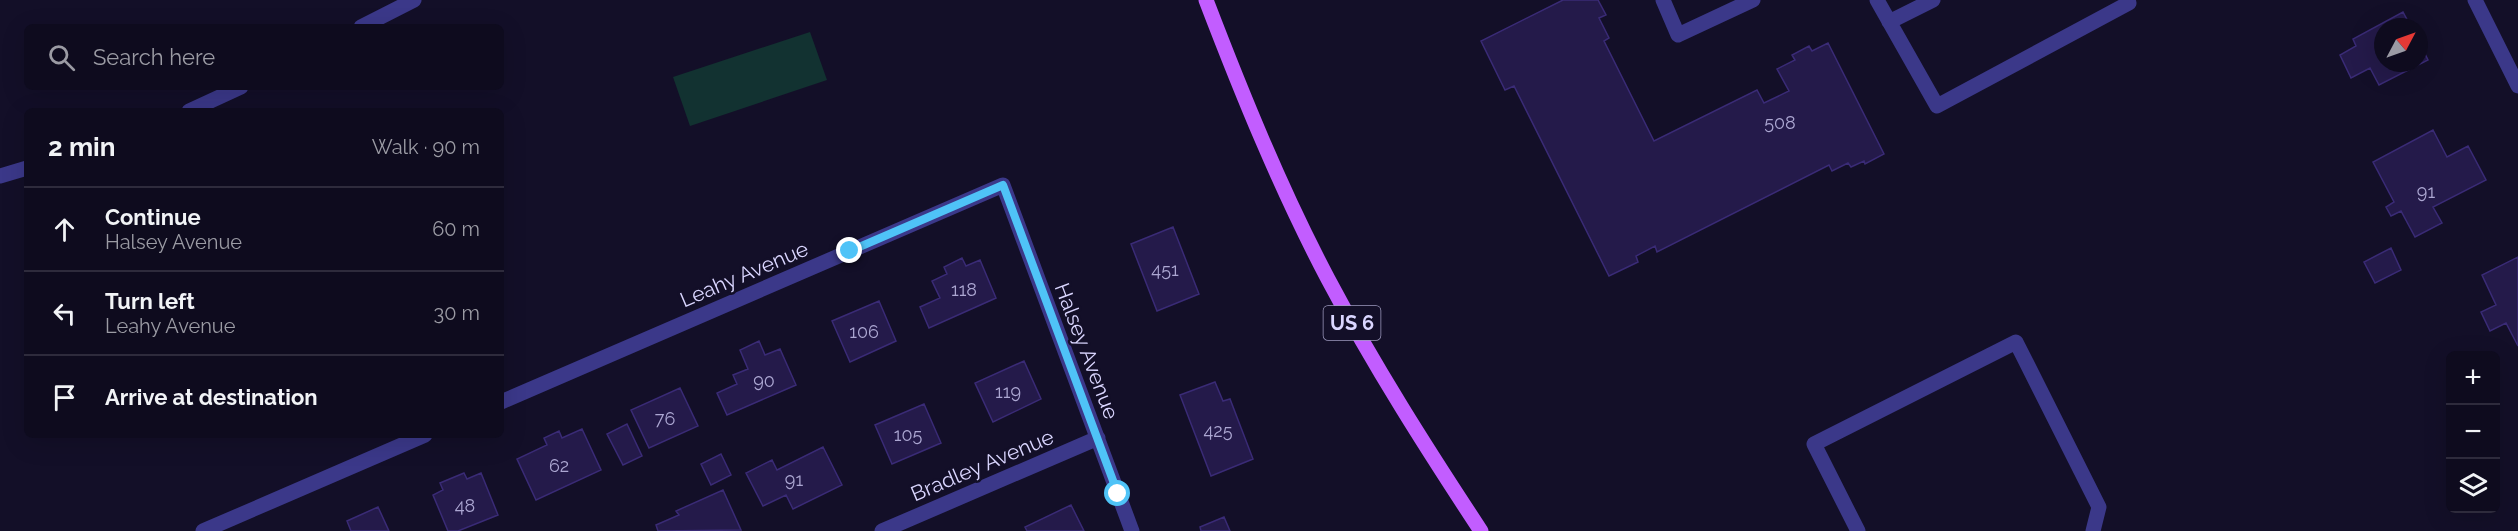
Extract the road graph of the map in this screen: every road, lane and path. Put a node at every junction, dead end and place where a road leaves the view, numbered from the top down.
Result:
1 (414, 0) edge
2 (1206, 0) edge
3 (1663, 0) edge
4 (1753, 0) edge
5 (1877, 0) edge
6 (1933, 0) edge
7 (2128, 0) edge
8 (2475, 0) edge
9 (1889, 22) junction
10 (367, 24) edge
11 (2518, 86) edge
12 (234, 90) edge
13 (196, 108) edge
14 (24, 169) edge
15 (0, 176) edge
16 (1003, 185) joint
17 (504, 401) edge
18 (418, 438) edge
19 (1098, 438) junction
20 (203, 531) edge
21 (882, 531) edge
22 (1132, 531) edge
23 (1481, 531) edge
24 (1858, 531) edge
25 (2092, 531) edge

1 - 10 street
2 - 23 main road, US 6
3 - 4 street
5 - 9 street
6 - 9 street
7 - 9 street
8 - 11 street
12 - 13 street
14 - 15 street
16 - 17 street, Leahy Avenue
16 - 19 street, Halsey Avenue
18 - 20 street
19 - 21 street, Bradley Avenue
19 - 22 street, Halsey Avenue
24 - 25 street

